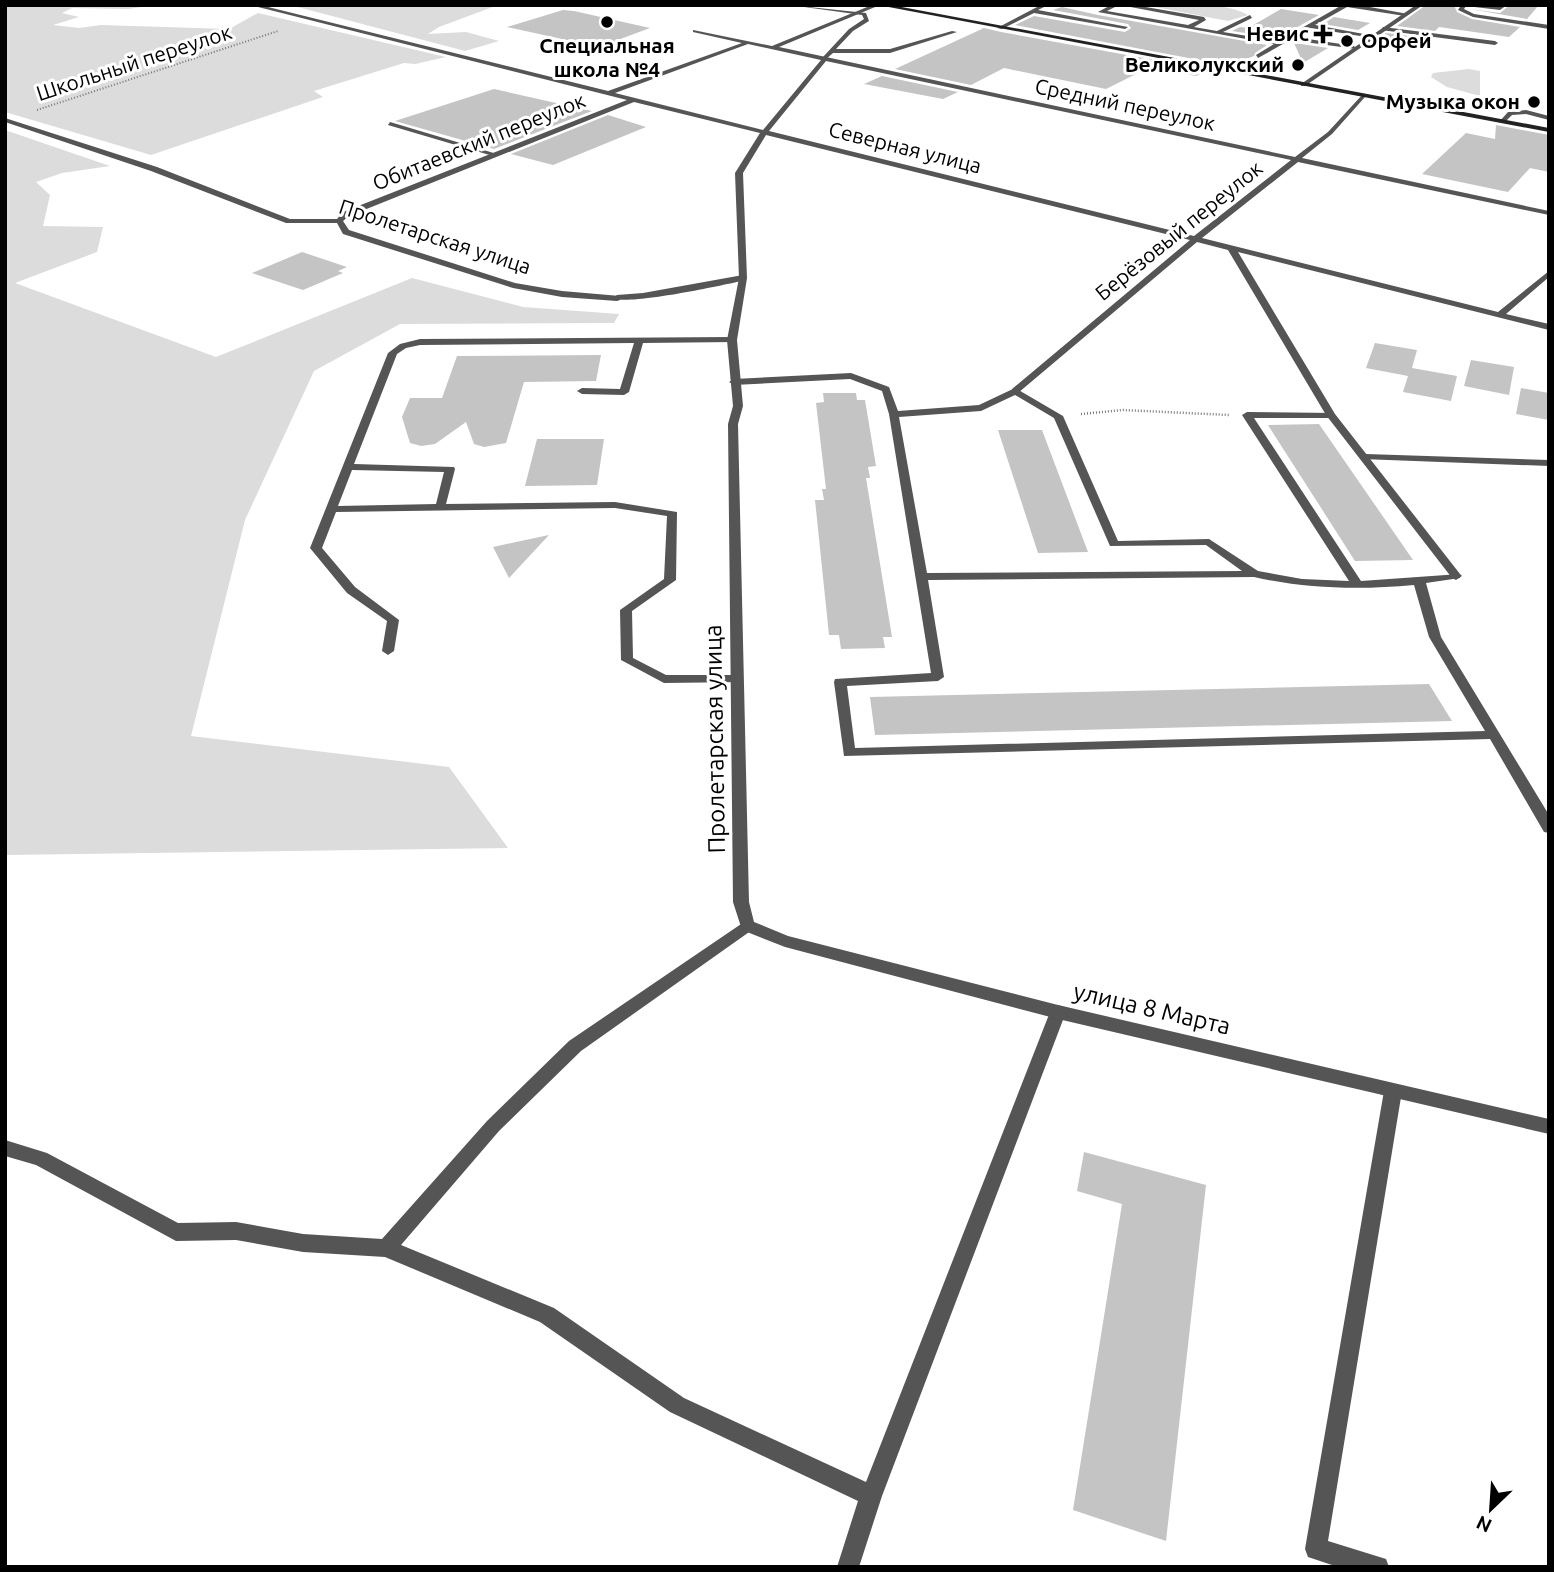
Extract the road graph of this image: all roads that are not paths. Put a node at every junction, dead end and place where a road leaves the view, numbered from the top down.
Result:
1 (253, 5) edge
2 (793, 5) edge
3 (879, 5) edge
4 (1116, 5) edge
5 (1122, 5) edge
6 (1347, 5) edge
7 (1420, 5) edge
8 (1504, 5) edge
9 (1043, 6) edge
10 (1462, 6) edge
11 (1030, 8) edge
12 (858, 13) junction
13 (1405, 14) junction
14 (1250, 17) dead end
15 (1310, 26) junction
16 (1125, 27) dead end
17 (1189, 27) junction
18 (1549, 27) edge
19 (1000, 28) junction
20 (1383, 29) junction
21 (695, 31) dead end
22 (954, 32) dead end
23 (1215, 33) junction
24 (1291, 37) junction
25 (1367, 39) junction
26 (747, 42) junction
27 (1278, 43) junction
28 (1495, 43) dead end
29 (773, 47) junction
30 (1354, 48) junction
31 (831, 51) junction
32 (1258, 55) dead end
33 (825, 58) junction
34 (1303, 85) junction
35 (610, 93) junction
36 (1363, 96) junction
37 (635, 99) junction
38 (1549, 118) edge
39 (5, 120) edge
40 (1502, 122) junction
41 (390, 124) dead end
42 (1549, 130) edge
43 (765, 131) junction
44 (495, 155) junction
45 (1294, 160) junction
46 (1549, 213) edge
47 (339, 222) junction
48 (1197, 238) junction
49 (1232, 249) junction
50 (1549, 273) edge
51 (743, 278) junction
52 (1500, 314) junction
53 (1549, 327) edge
54 (732, 340) junction
55 (639, 341) junction
56 (734, 382) junction
57 (582, 391) dead end
58 (1015, 391) junction
59 (894, 414) junction
60 (1331, 415) junction
61 (1366, 457) junction
62 (1549, 463) edge
63 (348, 467) junction
64 (440, 508) junction
65 (331, 509) junction
66 (1255, 575) junction
67 (922, 577) junction
68 (1419, 581) junction
69 (1356, 582) junction
70 (388, 651) dead end
71 (737, 679) junction
72 (1494, 735) junction
73 (1549, 828) edge
74 (747, 926) junction
75 (1058, 1012) junction
76 (1393, 1091) junction
77 (1549, 1127) edge
78 (5, 1148) edge
79 (386, 1248) junction
80 (871, 1496) junction
81 (848, 1567) edge
82 (1378, 1567) edge

1 - 35 street, Северная улица
2 - 12 street
3 - 12 street
3 - 19 main road
4 - 17 street
5 - 17 street
6 - 13 street
6 - 15 street
7 - 13 street
8 - 10 street
9 - 11 street
10 - 18 street
11 - 16 street
11 - 19 street
12 - 29 street
12 - 31 street
13 - 20 street
14 - 23 street
15 - 24 street
15 - 25 street
17 - 23 street
19 - 34 main road
20 - 25 street
20 - 28 street
21 - 26 street, Средний переулок
22 - 31 street
23 - 27 street
24 - 27 street
24 - 30 street
25 - 30 street
26 - 29 street, Средний переулок
26 - 35 street
27 - 32 street
29 - 33 street, Средний переулок
30 - 34 street
31 - 33 street
33 - 43 street
33 - 45 street, Средний переулок
34 - 36 main road
35 - 37 street, Северная улица
36 - 40 main road
36 - 45 street, Берёзовый переулок
37 - 43 street, Северная улица
37 - 44 street, Обитаевский переулок
38 - 40 street
39 - 47 street, Пролетарская улица
40 - 42 main road
41 - 44 street
43 - 48 street, Северная улица
43 - 51 street
44 - 47 street, Обитаевский переулок
45 - 46 street, Средний переулок
45 - 48 street, Берёзовый переулок
47 - 51 street, Пролетарская улица
48 - 49 street, Северная улица
48 - 58 street, Берёзовый переулок
49 - 52 street, Северная улица
49 - 60 street
50 - 52 street
51 - 54 street
52 - 53 street, Северная улица
54 - 55 street
54 - 56 street
55 - 57 street
55 - 63 street
56 - 59 street
56 - 71 street, Пролетарская улица
58 - 59 street, Берёзовый переулок
58 - 66 street
59 - 67 street
60 - 61 street
60 - 69 street
61 - 62 street
61 - 68 street
63 - 64 street
63 - 65 street
64 - 65 street
64 - 71 street
65 - 70 street
66 - 67 street
66 - 69 street
67 - 72 street
68 - 69 street
68 - 72 street
71 - 74 street, Пролетарская улица
72 - 73 street
74 - 75 street, улица 8 Марта
74 - 79 street
75 - 76 street, улица 8 Марта
75 - 80 street
76 - 77 street, улица 8 Марта
76 - 82 street
78 - 79 street
79 - 80 street
80 - 81 street

